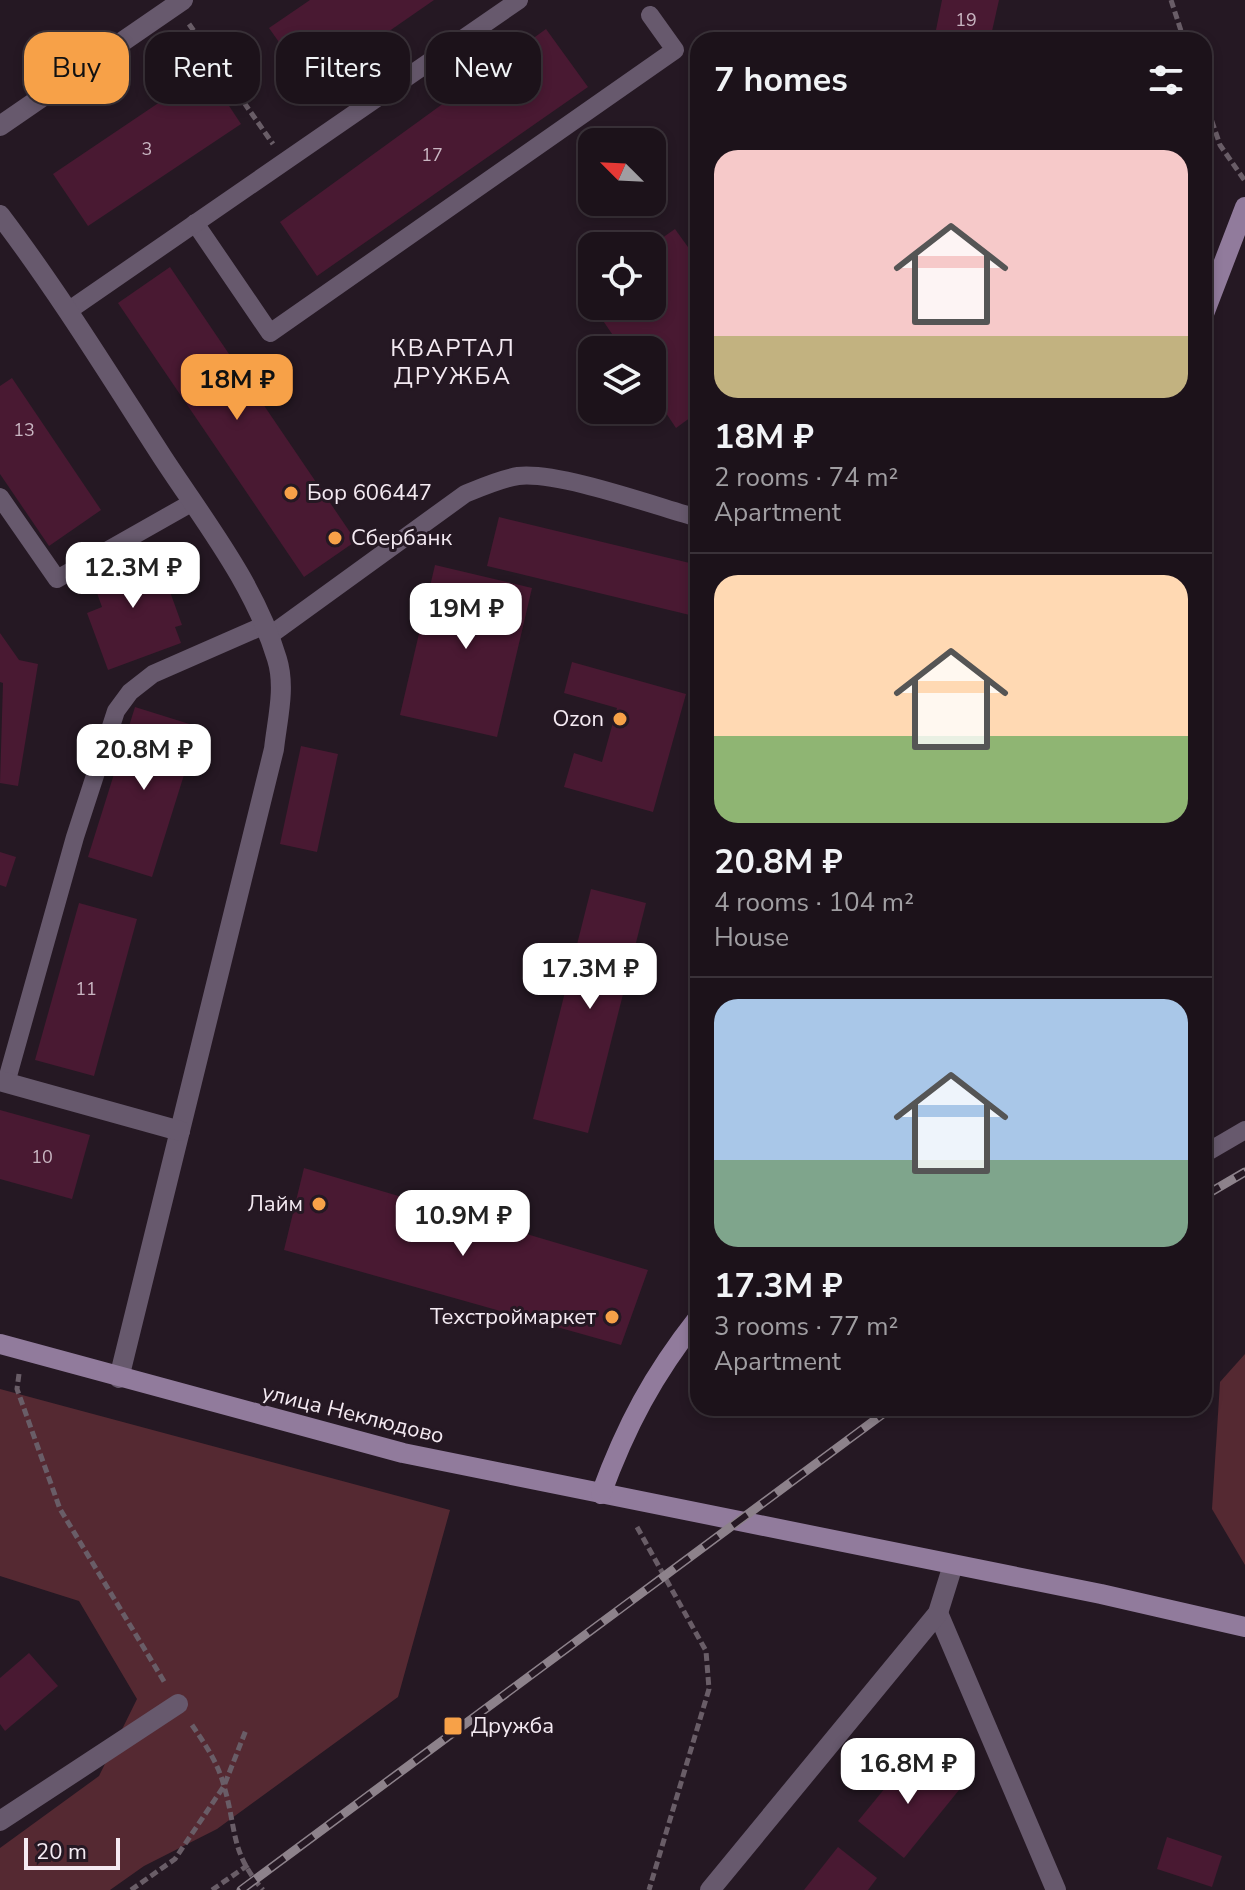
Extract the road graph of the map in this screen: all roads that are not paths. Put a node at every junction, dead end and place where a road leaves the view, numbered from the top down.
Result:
1 (519, 0) edge
2 (179, 3) edge
3 (650, 15) dead end
4 (0, 126) edge
5 (1245, 207) edge
6 (0, 215) edge
7 (195, 223) junction
8 (1212, 293) edge
9 (68, 311) junction
10 (0, 497) edge
11 (193, 502) junction
12 (690, 516) edge
13 (267, 631) junction
14 (3, 1082) edge
15 (1245, 1130) edge
16 (180, 1131) junction
17 (1212, 1149) edge
18 (690, 1328) edge
19 (0, 1344) edge
20 (119, 1378) junction
21 (601, 1494) junction
22 (953, 1565) junction
23 (938, 1613) junction
24 (1245, 1627) edge
25 (178, 1704) road end
26 (2, 1817) edge
27 (710, 1890) edge
28 (1056, 1890) edge

1 - 7 lane
2 - 4 street
3 - 7 lane
5 - 8 main road
6 - 9 street
7 - 9 lane
9 - 11 street
10 - 11 lane
11 - 13 street
12 - 13 lane
13 - 14 lane
13 - 16 street
14 - 16 street
15 - 17 lane
16 - 20 street
18 - 21 main road
19 - 20 main road, улица Неклюдово
20 - 21 main road, улица Неклюдово
21 - 22 main road, улица Неклюдово
22 - 23 street
22 - 24 main road, улица Неклюдово
23 - 27 street
23 - 28 street
25 - 26 street

